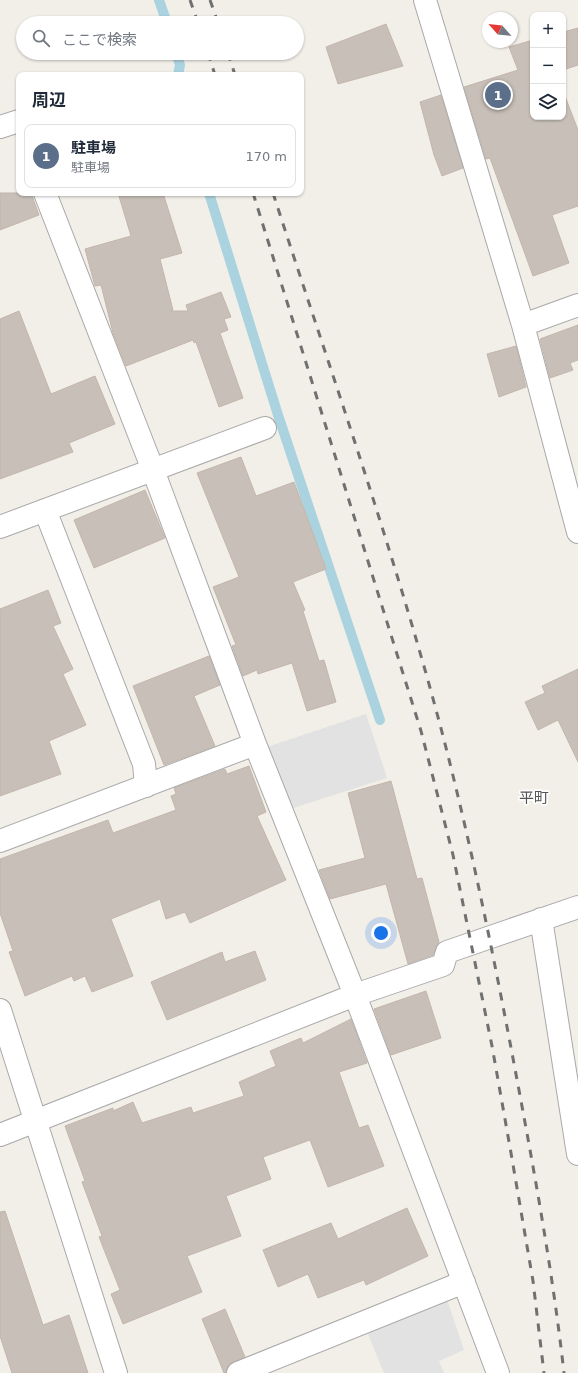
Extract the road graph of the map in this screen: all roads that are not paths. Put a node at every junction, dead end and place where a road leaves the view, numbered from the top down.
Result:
1 (425, 0) edge
2 (46, 196) edge
3 (578, 305) edge
4 (523, 326) junction
5 (265, 428) dead end
6 (153, 470) junction
7 (45, 510) junction
8 (0, 527) edge
9 (578, 532) edge
10 (255, 744) junction
11 (146, 786) junction
12 (0, 841) edge
13 (578, 907) edge
14 (541, 919) junction
15 (355, 995) junction
16 (0, 1010) edge
17 (36, 1121) junction
18 (0, 1135) edge
19 (578, 1154) edge
20 (464, 1282) junction
21 (116, 1373) edge
22 (238, 1373) edge
23 (498, 1373) edge

1 - 4 street
2 - 6 street
3 - 4 street
4 - 9 street
5 - 6 street
6 - 7 street
6 - 10 street
7 - 8 street
7 - 11 street
10 - 11 street
10 - 15 street
11 - 12 street
13 - 14 street
14 - 15 street
14 - 19 street
15 - 17 street
15 - 20 street
16 - 17 street
17 - 18 street
17 - 21 street
20 - 22 street
20 - 23 street

